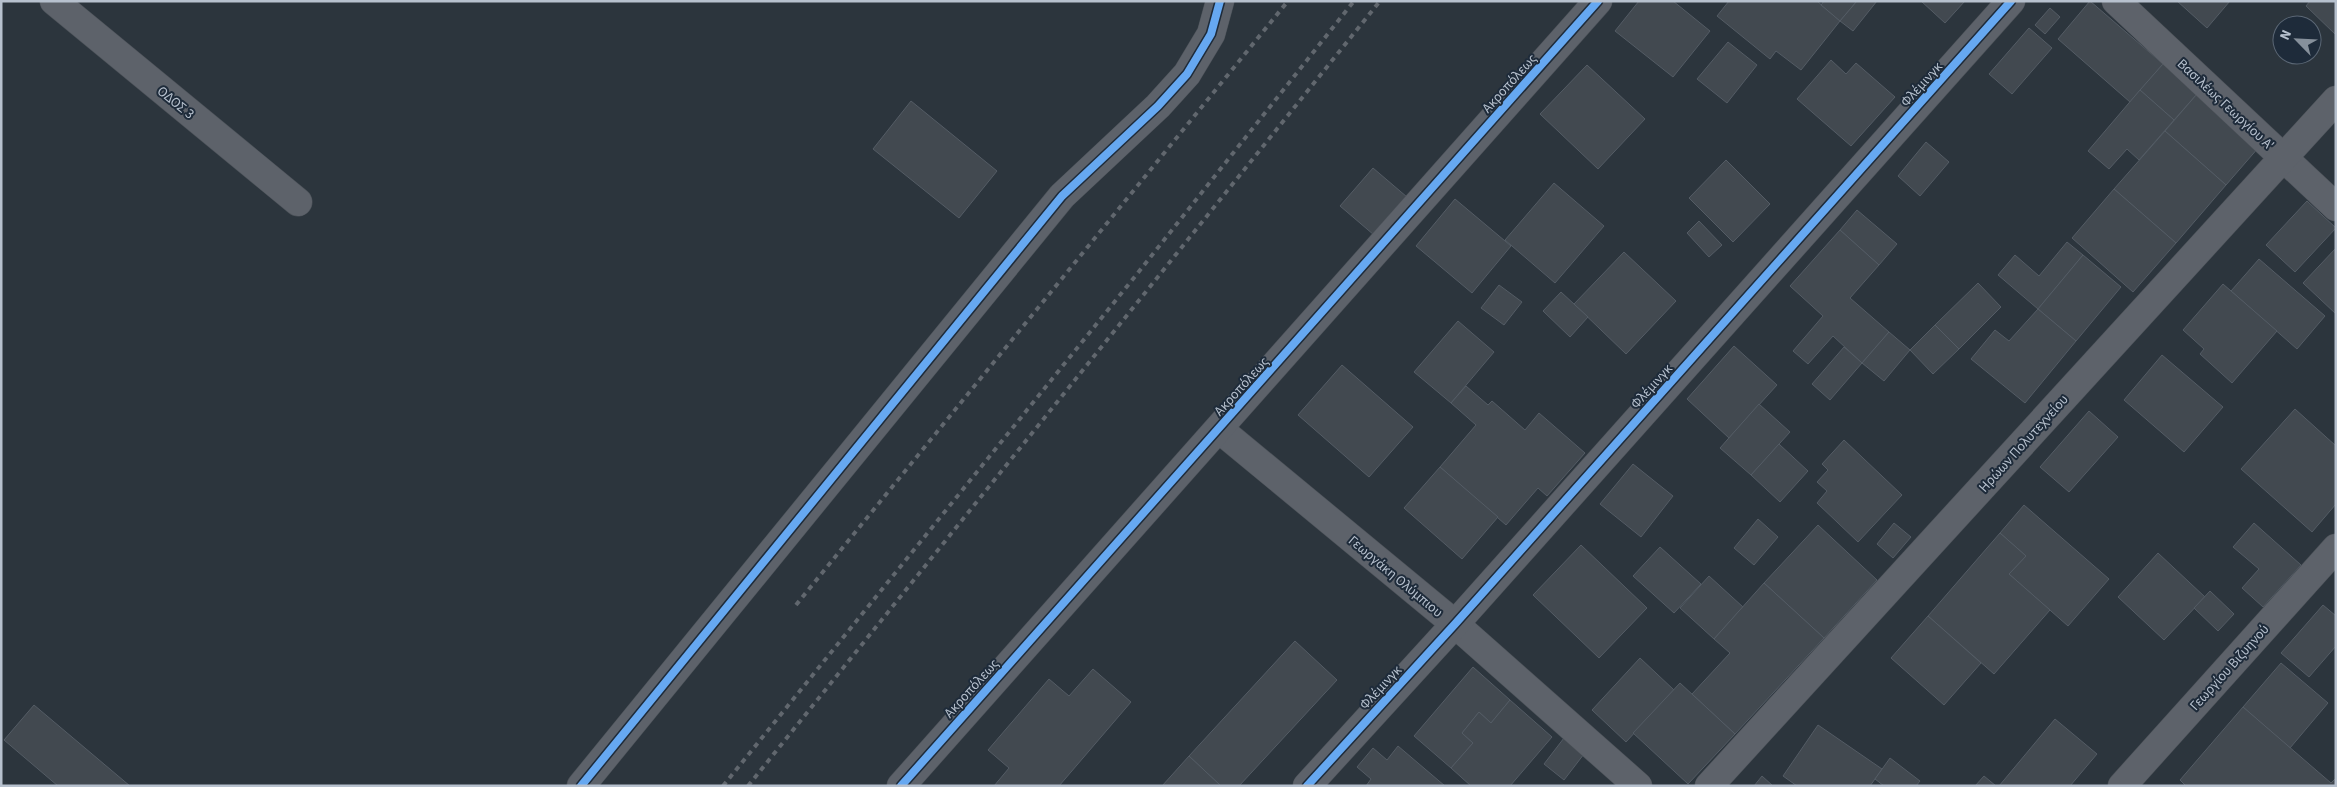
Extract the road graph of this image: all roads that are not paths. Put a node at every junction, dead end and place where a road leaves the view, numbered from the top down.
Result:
1 (54, 1) edge
2 (1220, 1) edge
3 (1598, 1) edge
4 (2011, 1) edge
5 (2116, 1) edge
6 (2336, 100) edge
7 (2283, 158) junction
8 (298, 202) dead end
9 (2336, 207) edge
10 (1219, 429) junction
11 (2336, 548) edge
12 (1455, 624) junction
13 (581, 786) edge
14 (901, 786) edge
15 (1307, 786) edge
16 (1638, 786) edge
17 (1709, 786) edge
18 (2122, 786) edge

1 - 8 street, ΟΔΟΣ 3
2 - 13 street
3 - 10 street, Ακροπόλεως
4 - 12 street, Φλέμινγκ
5 - 7 street, Βασιλέως Γεωργίου Α'
6 - 7 street, Ηρώων Πολυτεχνείου
7 - 9 street, Βασιλέως Γεωργίου Α'
7 - 17 street, Ηρώων Πολυτεχνείου
10 - 12 street, Γεωργάκη Ολύμπιου
10 - 14 street, Ακροπόλεως
11 - 18 street, Γεωργίου Βιζυηνού
12 - 15 street, Φλέμινγκ
12 - 16 street, Γεωργάκη Ολύμπιου

